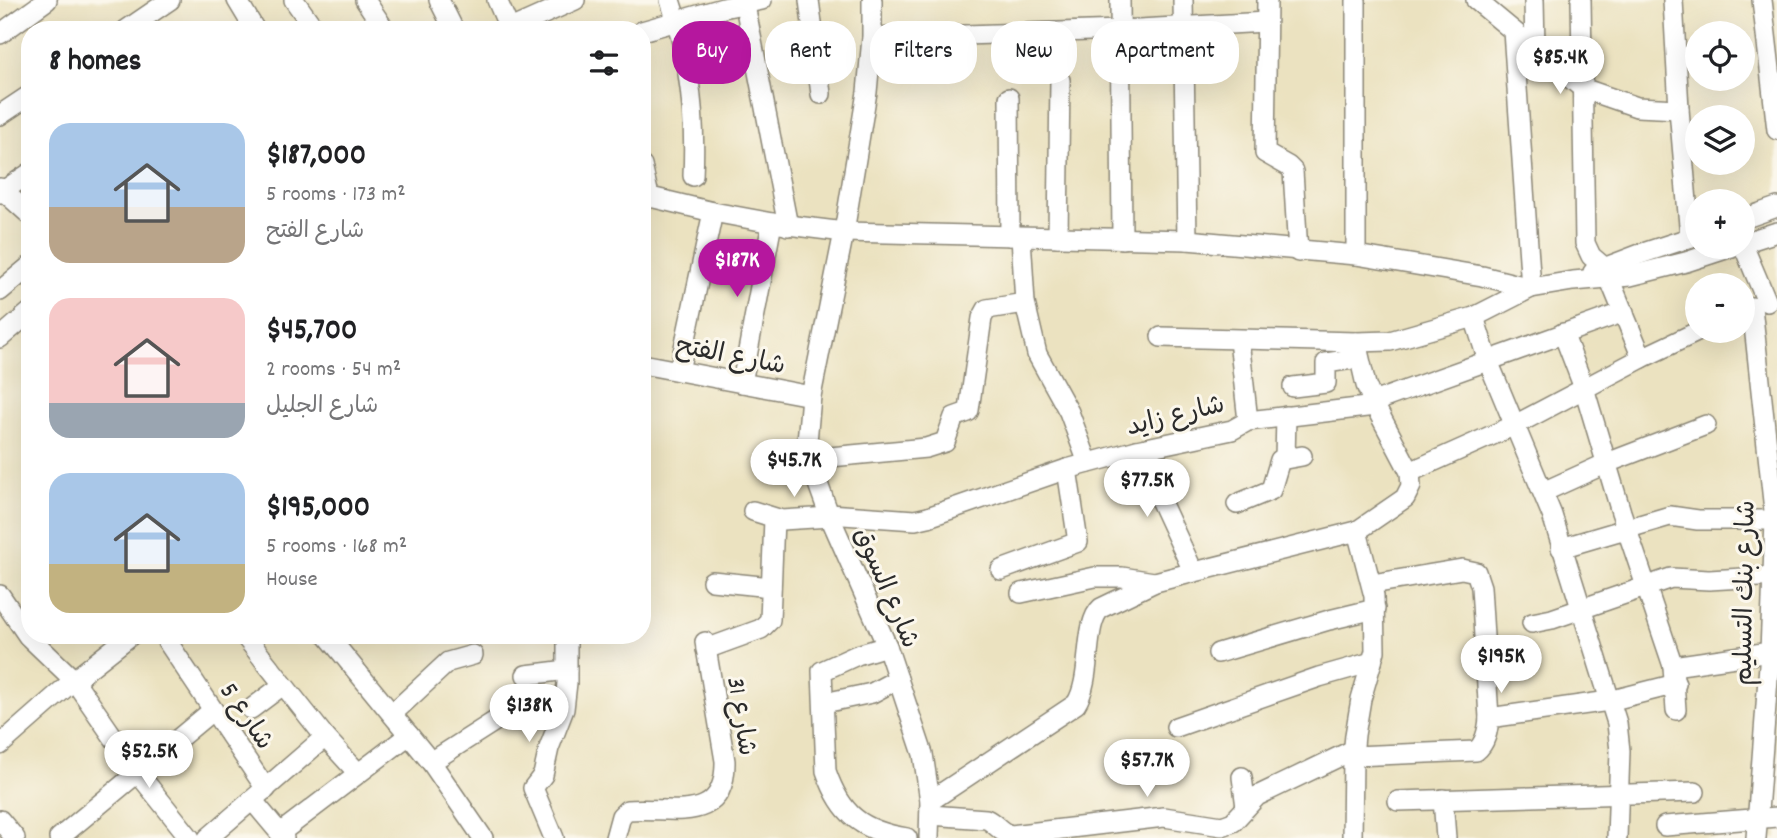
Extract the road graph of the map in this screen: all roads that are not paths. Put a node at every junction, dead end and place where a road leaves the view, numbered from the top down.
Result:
1 (47, 0) edge
2 (170, 0) edge
3 (237, 0) edge
4 (294, 0) edge
5 (365, 0) edge
6 (439, 0) edge
7 (497, 0) edge
8 (670, 0) edge
9 (809, 0) edge
10 (873, 0) edge
11 (1120, 0) edge
12 (1183, 0) edge
13 (1267, 0) edge
14 (1356, 0) edge
15 (1476, 0) edge
16 (1534, 0) edge
17 (1581, 0) edge
18 (1673, 0) edge
19 (1762, 0) edge
20 (571, 1) edge
21 (750, 1) edge
22 (1495, 8) edge
23 (139, 21) edge
24 (248, 21) edge
25 (309, 21) edge
26 (379, 21) edge
27 (450, 21) edge
28 (505, 21) edge
29 (528, 21) edge
30 (677, 21) edge
31 (680, 21) edge
32 (872, 21) edge
33 (1121, 21) edge
34 (1185, 21) edge
35 (1266, 22) junction
36 (672, 23) edge
37 (1239, 23) edge
38 (651, 28) edge
39 (1091, 31) edge
40 (1513, 31) junction
41 (0, 34) edge
42 (977, 35) edge
43 (1535, 48) junction
44 (870, 60) edge
45 (689, 84) edge
46 (1060, 84) edge
47 (1121, 84) edge
48 (1186, 84) edge
49 (1582, 88) junction
50 (821, 94) dead end
51 (1009, 97) dead end
52 (21, 100) edge
53 (1679, 109) junction
54 (0, 115) edge
55 (1777, 130) edge
56 (694, 176) dead end
57 (21, 179) edge
58 (1688, 189) edge
59 (1, 191) edge
60 (651, 196) edge
61 (1777, 206) edge
62 (21, 208) edge
63 (713, 212) junction
64 (1755, 214) edge
65 (780, 224) junction
66 (844, 232) junction
67 (1777, 232) edge
68 (1016, 236) junction
69 (1058, 237) junction
70 (1122, 239) junction
71 (1187, 240) junction
72 (1685, 240) edge
73 (1755, 240) edge
74 (1298, 251) junction
75 (1356, 255) junction
76 (1695, 259) edge
77 (1747, 259) edge
78 (1607, 273) junction
79 (21, 274) edge
80 (1531, 288) junction
81 (0, 291) edge
82 (1025, 303) junction
83 (1760, 305) edge
84 (1624, 312) junction
85 (1474, 317) junction
86 (21, 320) edge
87 (1563, 333) junction
88 (1161, 337) dead end
89 (0, 338) edge
90 (1685, 338) edge
91 (1239, 340) junction
92 (1358, 350) junction
93 (1642, 358) junction
94 (1489, 361) junction
95 (651, 366) edge
96 (679, 371) junction
97 (742, 383) junction
98 (1293, 387) dead end
99 (1584, 388) junction
100 (811, 396) junction
101 (1374, 404) junction
102 (1286, 416) junction
103 (1248, 421) junction
104 (1515, 425) junction
105 (1706, 425) dead end
106 (1137, 450) junction
107 (809, 459) junction
108 (1088, 463) junction
109 (1607, 463) junction
110 (1773, 466) edge
111 (1067, 469) junction
112 (1410, 472) junction
113 (1543, 492) junction
114 (1237, 503) dead end
115 (754, 511) dead end
116 (830, 516) junction
117 (774, 519) junction
118 (1776, 520) edge
119 (1627, 528) junction
120 (1357, 531) junction
121 (1562, 548) junction
122 (1001, 570) dead end
123 (1193, 571) junction
124 (1775, 576) edge
125 (712, 581) dead end
126 (1155, 582) junction
127 (1372, 584) junction
128 (1646, 586) junction
129 (771, 587) junction
130 (1021, 593) dead end
131 (0, 595) edge
132 (1581, 608) junction
133 (1375, 609) junction
134 (1532, 623) dead end
135 (21, 626) edge
136 (36, 644) edge
137 (120, 644) edge
138 (169, 644) edge
139 (251, 644) edge
140 (334, 644) edge
141 (567, 644) edge
142 (887, 646) junction
143 (1770, 652) junction
144 (1218, 653) dead end
145 (473, 655) dead end
146 (1372, 662) junction
147 (567, 670) junction
148 (526, 675) dead end
149 (1674, 675) junction
150 (898, 679) junction
151 (74, 680) junction
152 (283, 685) junction
153 (1609, 701) junction
154 (824, 703) junction
155 (517, 707) dead end
156 (251, 709) dead end
157 (213, 710) junction
158 (1676, 710) dead end
159 (392, 714) junction
160 (1489, 718) junction
161 (1176, 727) dead end
162 (409, 735) junction
163 (325, 737) junction
164 (0, 745) edge
165 (1353, 753) junction
166 (431, 762) junction
167 (138, 773) junction
168 (358, 773) junction
169 (1242, 778) dead end
170 (1695, 792) dead end
171 (1618, 794) junction
172 (259, 795) junction
173 (1443, 799) junction
174 (1398, 801) dead end
175 (1245, 807) junction
176 (930, 808) junction
177 (1768, 817) edge
178 (0, 820) edge
179 (1665, 826) dead end
180 (1213, 831) edge
181 (282, 836) edge
182 (15, 838) edge
183 (59, 838) edge
184 (190, 838) edge
185 (208, 838) edge
186 (483, 838) edge
187 (554, 838) edge
188 (615, 838) edge
189 (907, 838) edge
190 (929, 838) edge
191 (1352, 838) edge
192 (1446, 838) edge
193 (1617, 838) edge
194 (1756, 838) edge

1 - 41 street
2 - 23 street
3 - 24 street
4 - 25 street
5 - 26 street
6 - 27 street
7 - 28 street
8 - 30 street
9 - 50 street
10 - 32 street, شارع السوق
11 - 33 street
12 - 34 street
13 - 35 street
14 - 75 street
15 - 22 street
16 - 43 street
17 - 49 street
18 - 53 street
19 - 55 street
20 - 29 street
21 - 31 street
21 - 65 street
22 - 40 street
35 - 37 street
35 - 74 street
36 - 38 street
39 - 42 street
40 - 43 street
40 - 80 street
43 - 49 street
44 - 66 street, شارع السوق
45 - 56 street
46 - 69 street
47 - 70 street
48 - 71 street
49 - 53 street
49 - 78 street
51 - 68 street
52 - 54 street
53 - 58 street
57 - 59 street
59 - 62 street
60 - 63 street
61 - 64 street
63 - 65 street
63 - 96 street
65 - 66 street
65 - 97 street
66 - 68 street
66 - 100 street, شارع السوق
67 - 73 street
68 - 69 street
68 - 82 street
69 - 70 street
70 - 71 street
71 - 74 street
72 - 78 street
74 - 75 street
75 - 80 street
76 - 78 street
77 - 83 street, شارع بنك التسليم
78 - 80 street
78 - 84 street
79 - 81 street
80 - 85 street
82 - 107 street
82 - 108 street
83 - 110 street, شارع بنك التسليم
84 - 87 street, شارع زايد
84 - 93 street
85 - 92 street
85 - 94 street
86 - 89 street
87 - 94 street, شارع زايد
87 - 99 street
88 - 91 street
90 - 93 street
91 - 92 street
91 - 103 street
92 - 98 street
92 - 101 street
93 - 99 street
94 - 101 street, شارع زايد
94 - 104 street
95 - 96 street, شارع الفتح
96 - 97 street, شارع الفتح
97 - 100 street, شارع الفتح
99 - 104 street
99 - 109 street
100 - 107 street, شارع السوق
101 - 102 street, شارع زايد
101 - 112 street
102 - 103 street, شارع زايد
102 - 114 street
103 - 106 street, شارع زايد
104 - 112 street
104 - 113 street
105 - 109 street
106 - 108 street, شارع زايد
106 - 123 street
107 - 116 street, شارع السوق
108 - 111 street, شارع زايد
109 - 113 street
109 - 119 street
110 - 118 street, شارع بنك التسليم
111 - 116 street, شارع زايد
111 - 122 street
112 - 120 street
113 - 121 street
115 - 117 street
116 - 117 street, شارع زايد
116 - 142 street, شارع السوق
117 - 129 street
118 - 119 street
118 - 124 street, شارع بنك التسليم
119 - 121 street
119 - 128 street
120 - 123 street
120 - 127 street
121 - 132 street
123 - 126 street
124 - 128 street
124 - 143 street, شارع بنك التسليم
125 - 129 street
126 - 130 street
126 - 176 street
127 - 133 street
127 - 160 street
128 - 132 street
128 - 149 street
129 - 188 street, شارع 31
131 - 135 street
132 - 134 street
132 - 153 street
133 - 144 street
133 - 146 street
136 - 151 street
137 - 151 street
138 - 157 street, شارع 5
139 - 152 street
140 - 159 street
141 - 147 street
142 - 150 street, شارع السوق
142 - 154 street
143 - 149 street
143 - 177 street, شارع بنك التسليم
145 - 159 street
146 - 161 street
146 - 165 street
147 - 148 street
147 - 187 street
149 - 153 street
149 - 158 street
150 - 154 street
150 - 176 street, شارع السوق
151 - 164 street
151 - 167 street
152 - 156 street
152 - 163 street
153 - 160 street
153 - 171 street
154 - 189 street
155 - 166 street
157 - 167 street
157 - 172 street, شارع 5
159 - 162 street
160 - 165 street
162 - 166 street
162 - 168 street
163 - 168 street
163 - 172 street
165 - 175 street
165 - 191 street
166 - 186 street
167 - 183 street
167 - 184 street
168 - 181 street
169 - 175 street
170 - 171 street
171 - 173 street
171 - 193 street
172 - 181 street, شارع 5
172 - 185 street
173 - 174 street
173 - 192 street
175 - 180 street
176 - 180 street
176 - 190 street, شارع السوق
177 - 179 street
177 - 194 street, شارع بنك التسليم
178 - 182 street

